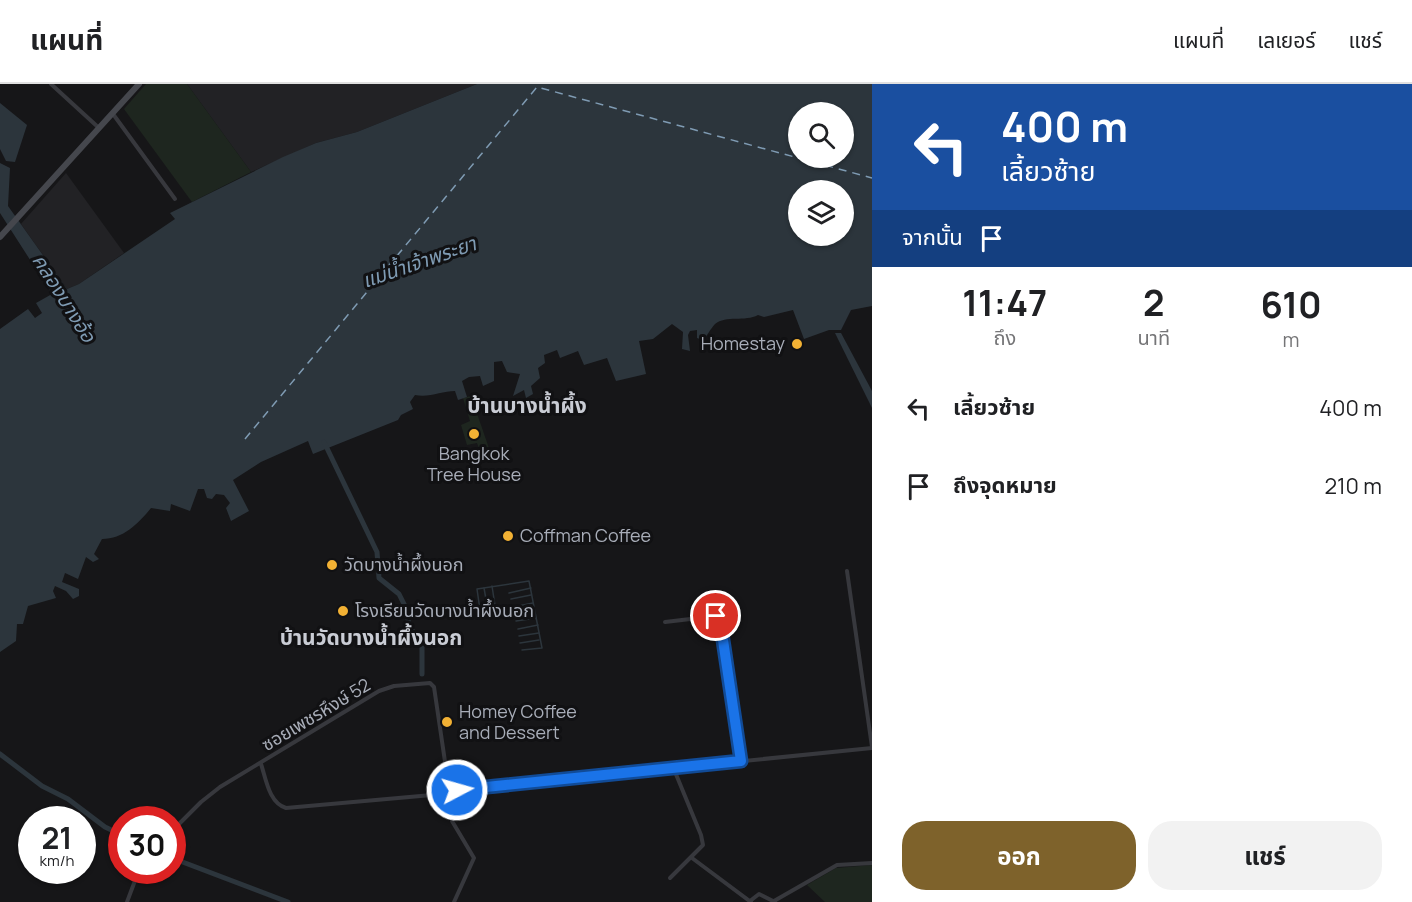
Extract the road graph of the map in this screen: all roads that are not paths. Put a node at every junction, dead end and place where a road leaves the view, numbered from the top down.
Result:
1 (51, 84) edge
2 (61, 84) edge
3 (139, 84) edge
4 (56, 89) junction
5 (112, 113) junction
6 (99, 128) junction
7 (175, 199) dead end
8 (0, 237) edge
9 (847, 571) dead end
10 (665, 622) dead end
11 (872, 747) edge
12 (741, 761) junction
13 (261, 764) junction
14 (673, 767) junction
15 (451, 786) junction
16 (186, 817) edge
17 (692, 858) junction
18 (872, 863) edge
19 (670, 878) dead end
20 (134, 884) edge
21 (775, 901) edge
22 (127, 902) edge
23 (454, 902) edge
24 (751, 902) edge

1 - 4 street
2 - 4 street
3 - 5 main road
4 - 6 street
5 - 6 main road
5 - 7 street
6 - 8 main road
9 - 11 street
10 - 12 street
11 - 12 street
12 - 14 street
13 - 15 street
13 - 15 street, ซอยเพชรหึงษ์ 52
13 - 16 street, ซอยเพชรหึงษ์ 52
14 - 15 street
14 - 17 street
15 - 23 street
17 - 19 street
17 - 24 street
18 - 21 street
20 - 22 street
21 - 24 street

